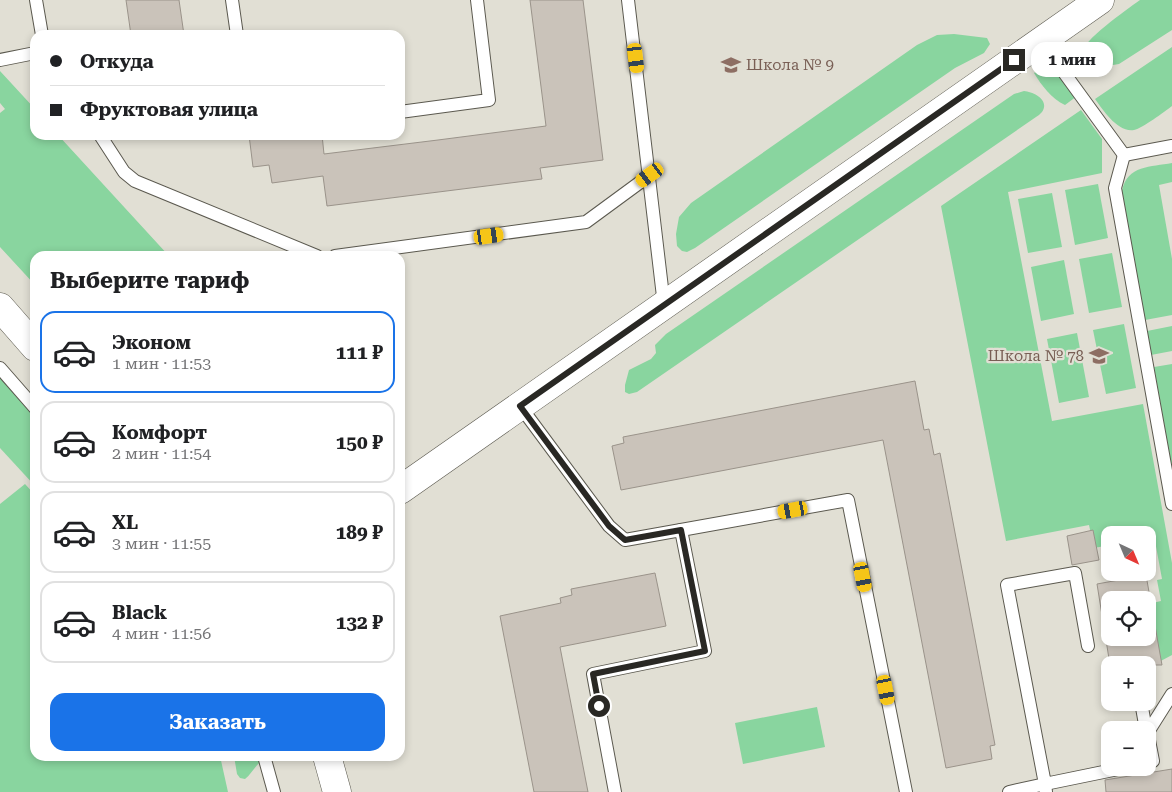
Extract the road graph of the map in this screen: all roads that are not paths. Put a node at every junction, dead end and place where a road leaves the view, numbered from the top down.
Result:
1 (36, 0) edge
2 (232, 0) edge
3 (477, 0) edge
4 (628, 0) edge
5 (1089, 4) edge
6 (41, 30) edge
7 (237, 30) edge
8 (1041, 41) junction
9 (30, 54) edge
10 (0, 60) edge
11 (405, 111) edge
12 (103, 140) edge
13 (1172, 146) edge
14 (1124, 155) junction
15 (650, 175) junction
16 (305, 251) edge
17 (372, 251) edge
18 (664, 304) junction
19 (0, 307) edge
20 (30, 341) edge
21 (0, 368) edge
22 (30, 402) edge
23 (520, 406) junction
24 (405, 486) edge
25 (1172, 504) edge
26 (681, 530) junction
27 (1088, 646) dead end
28 (1172, 694) edge
29 (1154, 721) edge
30 (265, 761) edge
31 (328, 761) edge
32 (1101, 774) edge
33 (1046, 788) edge
34 (274, 792) edge
35 (337, 792) edge
36 (615, 792) edge
37 (906, 792) edge
38 (1008, 792) edge

1 - 6 lane
2 - 7 lane
3 - 11 lane
4 - 15 lane
5 - 8 street
8 - 14 lane
8 - 18 street
9 - 10 lane
12 - 16 lane
13 - 14 lane
14 - 25 lane
15 - 17 lane
15 - 18 lane
18 - 23 street
19 - 20 street
21 - 22 lane
23 - 24 street
23 - 26 lane
26 - 36 lane
26 - 37 lane
27 - 33 lane
28 - 29 lane
30 - 34 lane
31 - 35 street
32 - 33 lane
33 - 38 lane

